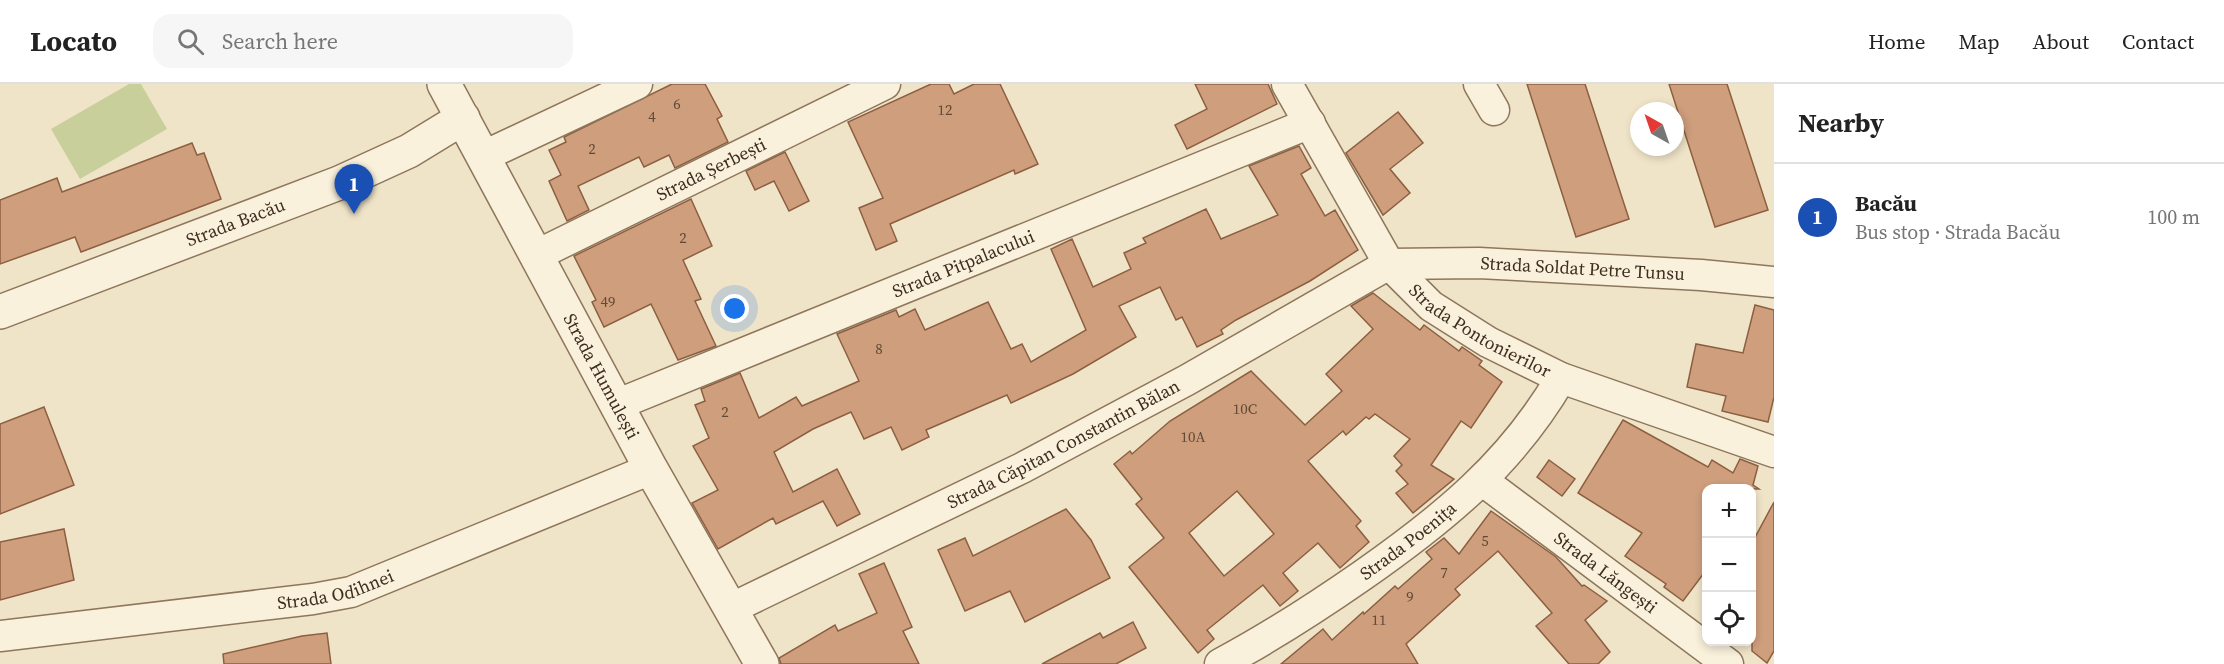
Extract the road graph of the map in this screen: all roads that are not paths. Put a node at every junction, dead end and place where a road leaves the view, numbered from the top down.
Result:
1 (444, 84) edge
2 (637, 84) edge
3 (885, 84) edge
4 (1287, 84) edge
5 (1479, 84) edge
6 (1494, 110) dead end
7 (463, 118) junction
8 (1310, 123) junction
9 (484, 156) junction
10 (537, 255) junction
11 (1389, 264) junction
12 (1774, 282) edge
13 (0, 312) edge
14 (1561, 378) junction
15 (616, 405) junction
16 (1774, 452) edge
17 (651, 469) junction
18 (1483, 482) junction
19 (730, 609) junction
20 (0, 636) edge
21 (757, 662) edge
22 (1220, 664) edge
23 (1728, 664) edge

1 - 7 street, Strada Humulești
2 - 9 street
3 - 10 street, Strada Șerbești
4 - 8 street, Strada Pontonierilor
5 - 6 street
7 - 9 street, Strada Humulești
7 - 13 street, Strada Bacău
8 - 11 street, Strada Pontonierilor
8 - 15 street, Strada Pitpalacului
9 - 10 street, Strada Humulești
10 - 15 street, Strada Humulești
11 - 12 street, Strada Soldat Petre Tunsu
11 - 14 street, Strada Pontonierilor
11 - 19 street, Strada Căpitan Constantin Bălan
14 - 16 street, Strada Pontonierilor
14 - 18 street, Strada Poenița
15 - 17 street, Strada Humulești
17 - 19 street, Strada Humulești
17 - 20 street, Strada Odihnei
18 - 22 street, Strada Poenița
18 - 23 street, Strada Lăngești
19 - 21 street, Strada Humulești

